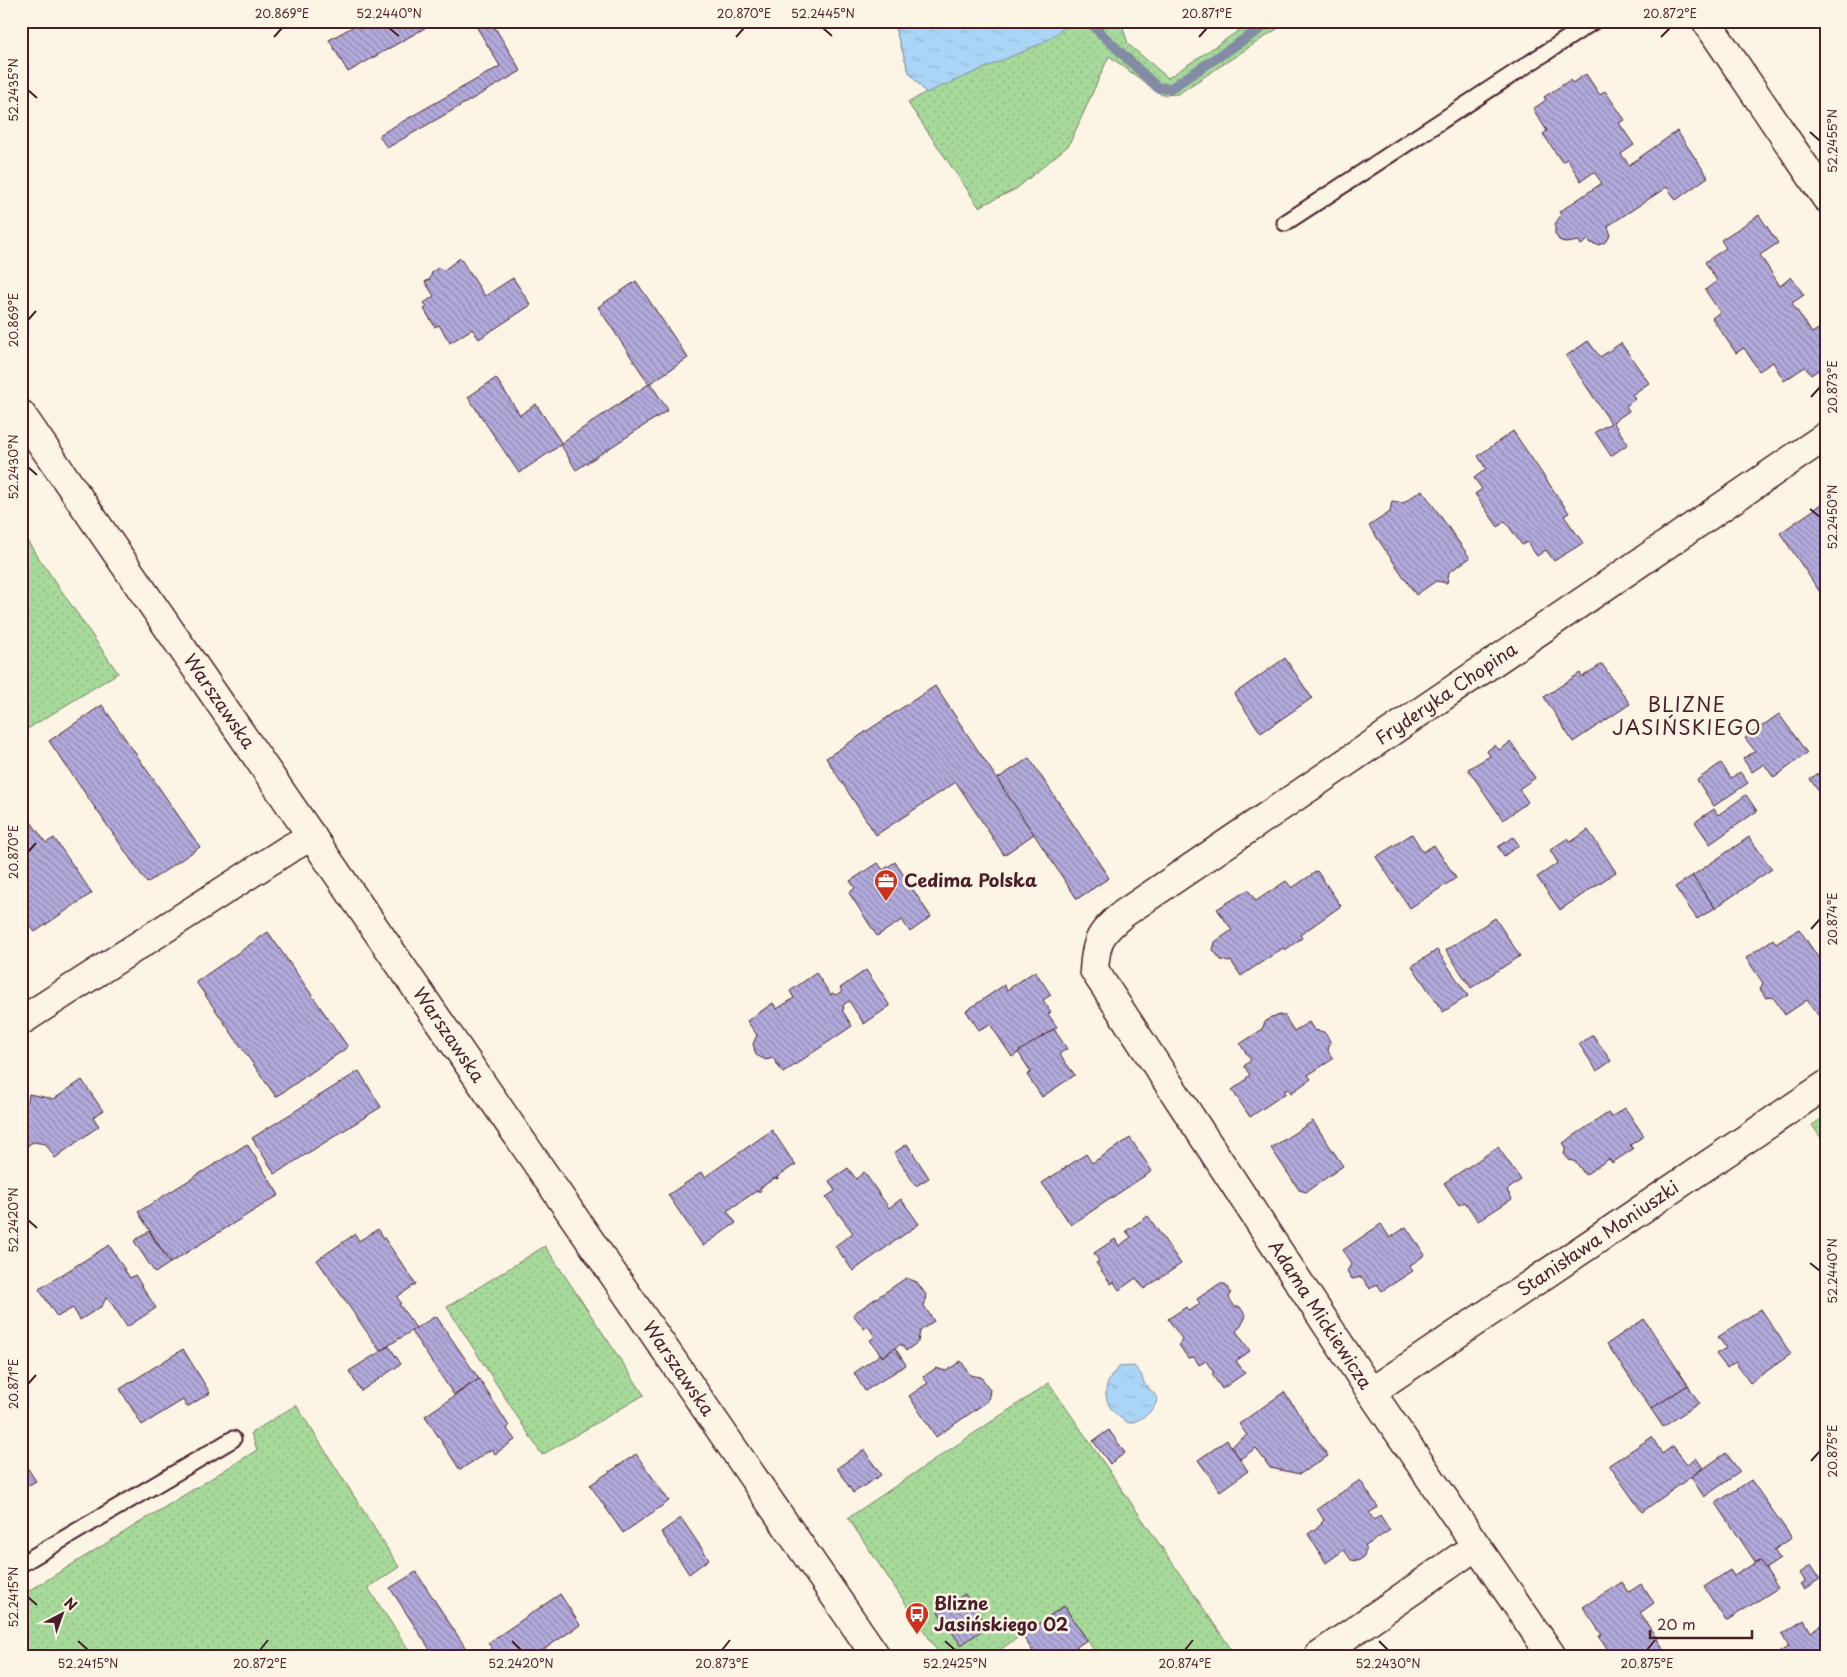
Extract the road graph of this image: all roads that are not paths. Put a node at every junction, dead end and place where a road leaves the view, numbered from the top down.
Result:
1 (1594, 21) edge
2 (1706, 21) edge
3 (1826, 198) edge
4 (1285, 223) dead end
5 (21, 414) edge
6 (1826, 436) edge
7 (312, 836) junction
8 (1094, 970) joint
9 (21, 1021) edge
10 (1826, 1085) edge
11 (1370, 1392) junction
12 (233, 1439) dead end
13 (1476, 1546) junction
14 (21, 1564) edge
15 (876, 1656) edge
16 (1318, 1656) edge
17 (1552, 1656) edge

1 - 4 lane
2 - 3 street
5 - 7 street, Warszawska
6 - 8 street, Fryderyka Chopina
7 - 9 street
7 - 15 street, Warszawska
8 - 11 street, Adama Mickiewicza
10 - 11 street, Stanisława Moniuszki
11 - 13 street, Adama Mickiewicza
12 - 14 lane
13 - 16 street
13 - 17 street, Adama Mickiewicza

